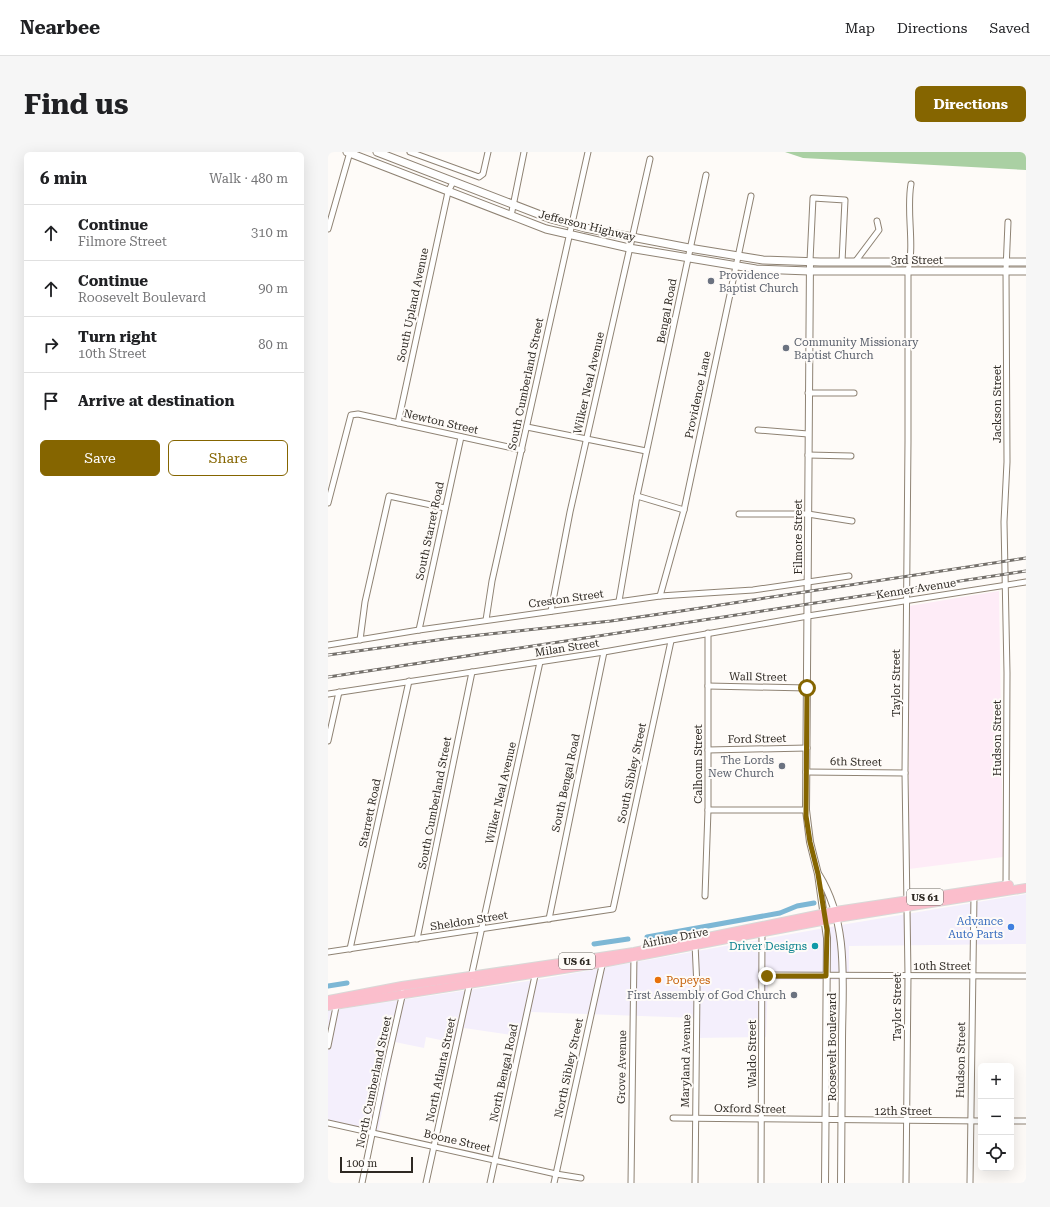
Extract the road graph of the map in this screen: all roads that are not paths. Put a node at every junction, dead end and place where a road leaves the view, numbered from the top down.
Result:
1 (349, 152) edge
2 (377, 152) edge
3 (410, 152) edge
4 (488, 152) edge
5 (524, 152) edge
6 (588, 152) edge
7 (650, 159) dead end
8 (706, 175) dead end
9 (453, 182) junction
10 (911, 184) dead end
11 (448, 192) junction
12 (751, 196) dead end
13 (512, 204) junction
14 (510, 216) junction
15 (877, 221) dead end
16 (1008, 222) dead end
17 (571, 224) junction
18 (328, 229) edge
19 (569, 234) junction
20 (632, 237) junction
21 (629, 248) junction
22 (689, 248) junction
23 (737, 256) junction
24 (688, 258) junction
25 (810, 261) junction
26 (910, 261) junction
27 (1007, 261) junction
28 (842, 262) junction
29 (855, 262) junction
30 (1026, 262) edge
31 (735, 265) junction
32 (1006, 270) junction
33 (809, 271) junction
34 (908, 271) junction
35 (1026, 271) edge
36 (808, 393) junction
37 (854, 393) dead end
38 (398, 422) junction
39 (527, 427) junction
40 (758, 430) dead end
41 (808, 434) junction
42 (461, 437) junction
43 (587, 438) junction
44 (522, 450) junction
45 (646, 450) junction
46 (808, 455) junction
47 (851, 456) dead end
48 (637, 496) junction
49 (328, 503) edge
50 (445, 508) junction
51 (684, 510) junction
52 (739, 514) dead end
53 (808, 514) junction
54 (852, 521) dead end
55 (849, 576) dead end
56 (808, 582) junction
57 (1026, 582) edge
58 (1005, 585) junction
59 (660, 596) junction
60 (906, 600) junction
61 (619, 601) junction
62 (551, 611) junction
63 (808, 616) junction
64 (486, 620) junction
65 (419, 630) junction
66 (708, 632) junction
67 (360, 640) junction
68 (671, 641) junction
69 (328, 645) edge
70 (604, 652) junction
71 (540, 662) junction
72 (472, 672) junction
73 (409, 681) junction
74 (708, 686) junction
75 (807, 688) junction
76 (339, 692) junction
77 (328, 694) edge
78 (328, 741) edge
79 (807, 748) junction
80 (708, 750) junction
81 (806, 772) junction
82 (905, 773) junction
83 (708, 810) junction
84 (806, 810) junction
85 (818, 874) junction
86 (1026, 882) edge
87 (1006, 888) junction
88 (1026, 888) edge
89 (974, 893) junction
90 (705, 896) dead end
91 (906, 903) junction
92 (613, 909) joint
93 (836, 914) junction
94 (825, 917) junction
95 (549, 919) junction
96 (481, 929) junction
97 (762, 929) junction
98 (416, 939) junction
99 (695, 943) junction
100 (350, 949) junction
101 (328, 952) edge
102 (634, 955) junction
103 (603, 960) junction
104 (536, 970) junction
105 (472, 975) junction
106 (762, 976) junction
107 (826, 976) junction
108 (842, 976) junction
109 (908, 976) junction
110 (972, 976) junction
111 (1026, 976) edge
112 (470, 984) junction
113 (403, 990) junction
114 (328, 1000) edge
115 (334, 1003) edge
116 (328, 1046) edge
117 (673, 1118) dead end
118 (696, 1118) junction
119 (762, 1119) junction
120 (907, 1120) junction
121 (826, 1121) junction
122 (842, 1121) junction
123 (970, 1121) junction
124 (978, 1121) edge
125 (1014, 1121) edge
126 (1026, 1121) edge
127 (328, 1123) edge
128 (373, 1133) junction
129 (434, 1146) junction
130 (495, 1160) junction
131 (556, 1174) junction
132 (581, 1178) dead end
133 (362, 1183) edge
134 (426, 1183) edge
135 (490, 1183) edge
136 (554, 1183) edge
137 (631, 1183) edge
138 (695, 1183) edge
139 (761, 1183) edge
140 (825, 1183) edge
141 (841, 1183) edge
142 (906, 1183) edge
143 (970, 1183) edge

1 - 11 main road, Jefferson Highway
1 - 18 street
2 - 9 main road, Jefferson Highway
3 - 4 street
5 - 13 street
6 - 17 street, South Cumberland Street
7 - 20 street, Wilker Neal Avenue
8 - 22 street, Bengal Road
9 - 11 street, South Upland Avenue
9 - 13 main road, Jefferson Highway
10 - 26 street, Taylor Street
11 - 14 main road, Jefferson Highway
11 - 38 street, South Upland Avenue
12 - 23 street, Providence Lane
13 - 14 street
13 - 17 main road, Jefferson Highway
14 - 19 main road, Jefferson Highway
15 - 29 street
16 - 27 street, Jackson Street
17 - 19 street, South Cumberland Street
17 - 20 main road, Jefferson Highway
19 - 21 main road, Jefferson Highway
19 - 39 street, South Cumberland Street
20 - 21 street, Wilker Neal Avenue
20 - 22 main road, Jefferson Highway
21 - 24 main road, Jefferson Highway
21 - 43 street, Wilker Neal Avenue
22 - 23 main road, Jefferson Highway
22 - 24 street, Bengal Road
23 - 25 main road, Jefferson Highway
23 - 31 street, Providence Lane
24 - 31 main road, Jefferson Highway
24 - 45 street, Bengal Road
25 - 28 main road, 3rd Street
25 - 28 street, Filmore Street
25 - 33 street, Filmore Street
26 - 27 main road, 3rd Street
26 - 29 main road, 3rd Street
26 - 34 street, Taylor Street
27 - 30 main road, 3rd Street
27 - 32 street, Jackson Street
28 - 29 main road, 3rd Street
31 - 33 main road, Jefferson Highway
31 - 51 street, Providence Lane
32 - 34 main road, 3rd Street
32 - 35 main road, 3rd Street
32 - 58 street, Jackson Street
33 - 34 main road, 3rd Street
33 - 36 street, Filmore Street
34 - 60 street, Taylor Street
36 - 37 street
36 - 41 street, Filmore Street
38 - 42 street, Newton Street
38 - 49 street, Newton Street
39 - 43 street
39 - 44 street, South Cumberland Street
40 - 41 street
41 - 46 street, Filmore Street
42 - 44 street, Newton Street
42 - 50 street, South Starret Road
43 - 45 street
43 - 62 street, Wilker Neal Avenue
44 - 64 street, South Cumberland Street
45 - 48 street
46 - 47 street
46 - 53 street, Filmore Street
48 - 51 street
48 - 61 street
50 - 65 street, South Starret Road
50 - 67 street
51 - 59 street, Providence Lane
52 - 53 street
53 - 54 street
53 - 56 street, Filmore Street
55 - 56 street, Creston Street
56 - 59 street, Creston Street
56 - 63 street, Filmore Street
57 - 58 street, Kenner Avenue
58 - 60 street, Kenner Avenue
58 - 87 street, Hudson Street
59 - 61 street, Creston Street
60 - 63 street, Kenner Avenue
60 - 82 street, Taylor Street
61 - 62 street, Creston Street
62 - 64 street, Creston Street
63 - 66 street, Milan Street
63 - 75 street, Filmore Street
64 - 65 street, Creston Street
65 - 67 street, Creston Street
66 - 68 street, Milan Street
66 - 74 street, Calhoun Street
67 - 69 street, Creston Street
68 - 70 street, Milan Street
68 - 92 street, South Sibley Street
70 - 71 street, Milan Street
70 - 95 street, South Bengal Road
71 - 72 street, Milan Street
71 - 96 street, Wilker Neal Avenue
72 - 73 street, Milan Street
72 - 98 street, South Cumberland Street
73 - 76 street, Milan Street
73 - 100 street, Starrett Road
74 - 75 street, Wall Street
74 - 80 street, Calhoun Street
75 - 79 street, Filmore Street
76 - 77 street, Milan Street
76 - 78 street
79 - 80 street, Ford Street
79 - 81 street, Filmore Street
80 - 83 street, Calhoun Street
81 - 82 street, 6th Street
81 - 84 street, Filmore Street
82 - 91 street, Taylor Street
83 - 84 street
83 - 90 street, Calhoun Street
84 - 85 street, Filmore Street
85 - 93 street, Filmore Street
85 - 94 street, Filmore Street
86 - 87 highway, Airline Drive / US 61
87 - 88 highway, Airline Drive / US 61
87 - 89 highway, Airline Drive / US 61
89 - 91 highway, Airline Drive / US 61
89 - 110 street, Hudson Street
91 - 93 highway, Airline Drive / US 61
91 - 109 street, Taylor Street
92 - 95 street, Sheldon Street
93 - 94 highway, Airline Drive / US 61
93 - 108 street, Roosevelt Boulevard
94 - 97 highway, Airline Drive / US 61
94 - 107 street, Roosevelt Boulevard
95 - 96 street, Sheldon Street
96 - 98 street, Sheldon Street
96 - 105 street, Wilker Neal Avenue
97 - 99 highway, Airline Drive / US 61
97 - 106 street, Waldo Street
98 - 100 street, Sheldon Street
99 - 102 highway, Airline Drive / US 61
99 - 118 street, Maryland Avenue
100 - 101 street, Sheldon Street
102 - 103 highway, Airline Drive / US 61
102 - 137 street, Grove Avenue
103 - 104 highway, Airline Drive / US 61
103 - 131 street, North Sibley Street
104 - 105 highway, Airline Drive / US 61
104 - 112 highway, Airline Drive / US 61
104 - 130 street, North Bengal Road
105 - 112 street, North Atlanta Street
105 - 113 highway, Airline Drive / US 61
106 - 107 street, 10th Street
106 - 119 street, Waldo Street
107 - 108 street, 10th Street
107 - 121 street, Roosevelt Boulevard
108 - 109 street, 10th Street
108 - 122 street, Roosevelt Boulevard
109 - 110 street, 10th Street
109 - 120 street, Taylor Street
110 - 111 street, 10th Street
110 - 123 street, Hudson Street
112 - 113 highway, Airline Drive / US 61
112 - 129 street, North Atlanta Street
113 - 115 highway, Airline Drive / US 61
113 - 128 street, North Cumberland Street
114 - 115 highway, Airline Drive / US 61
115 - 116 street
117 - 118 street, Oxford Street
118 - 119 street, Oxford Street
118 - 138 street, Maryland Avenue
119 - 121 street, Oxford Street
119 - 139 street, Waldo Street
120 - 122 street, 12th Street
120 - 123 street, 12th Street
120 - 142 street, Taylor Street
121 - 122 street, 12th Street
121 - 140 street, Roosevelt Boulevard
122 - 141 street, Roosevelt Boulevard
123 - 124 street, 12th Street
123 - 143 street, Hudson Street
125 - 126 street
127 - 128 street, Boone Street
128 - 129 street, Boone Street
128 - 133 street, North Cumberland Street
129 - 130 street, Boone Street
129 - 134 street, North Atlanta Street
130 - 131 street, Boone Street
130 - 135 street, North Bengal Road
131 - 132 street, Boone Street
131 - 136 street, North Sibley Street

